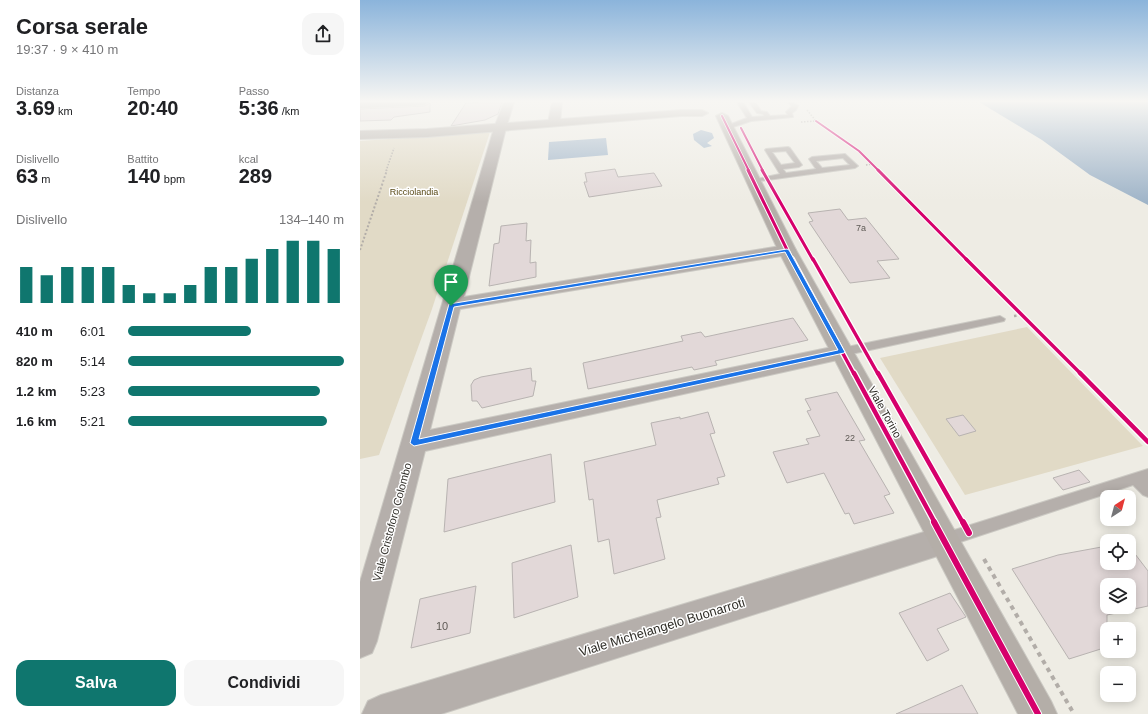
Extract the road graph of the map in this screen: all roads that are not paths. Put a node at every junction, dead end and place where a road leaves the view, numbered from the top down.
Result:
1 (498, 135) edge
2 (730, 135) edge
3 (780, 167) dead end
4 (820, 170) junction
5 (784, 175) junction
6 (754, 181) junction
7 (787, 250) junction
8 (451, 306) junction
9 (1000, 319) dead end
10 (842, 352) junction
11 (414, 443) junction
12 (1142, 477) edge
13 (1148, 491) edge
14 (956, 536) junction
15 (360, 641) edge
16 (381, 714) edge
17 (1038, 714) edge

1 - 8 street, Viale Cristoforo Colombo
2 - 6 street, Viale Torino
3 - 5 lane
4 - 4 lane
4 - 5 lane
5 - 6 lane
6 - 7 street, Viale Torino
7 - 8 street
7 - 10 street, Viale Torino
8 - 11 street, Viale Cristoforo Colombo
9 - 10 lane
10 - 11 street
10 - 14 street, Viale Torino
11 - 15 street, Viale Cristoforo Colombo
12 - 13 lane
12 - 14 lane
14 - 16 street, Viale Michelangelo Buonarroti
14 - 17 street, Viale Torino

